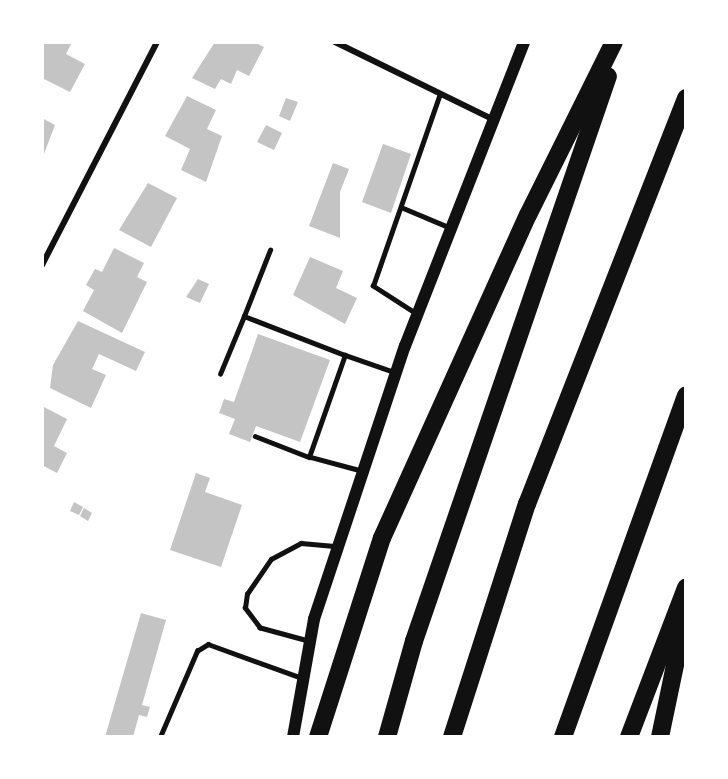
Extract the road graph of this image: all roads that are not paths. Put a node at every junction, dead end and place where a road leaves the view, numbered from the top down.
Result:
1 (157, 42) edge
2 (334, 42) edge
3 (524, 42) edge
4 (614, 42) edge
5 (619, 42) edge
6 (441, 94) junction
7 (686, 98) edge
8 (495, 121) junction
9 (401, 207) junction
10 (452, 228) junction
11 (270, 249) dead end
12 (42, 265) edge
13 (417, 315) junction
14 (244, 316) junction
15 (345, 355) junction
16 (396, 373) junction
17 (220, 374) dead end
18 (686, 396) edge
19 (255, 436) dead end
20 (309, 457) junction
21 (363, 472) junction
22 (339, 547) junction
23 (686, 588) edge
24 (686, 613) edge
25 (310, 642) junction
26 (304, 679) junction
27 (160, 737) edge
28 (293, 737) edge
29 (318, 737) edge
30 (387, 737) edge
31 (452, 737) edge
32 (563, 737) edge
33 (629, 737) edge
34 (660, 737) edge

1 - 12 street
2 - 6 street
3 - 8 main road
4 - 29 highway
5 - 30 highway
6 - 8 street
6 - 9 lane
7 - 31 highway
8 - 10 main road
9 - 10 lane
9 - 13 lane
10 - 13 main road
11 - 14 lane
13 - 16 main road
14 - 15 lane
14 - 17 lane
15 - 16 lane
15 - 20 lane
16 - 21 main road
18 - 32 highway
19 - 20 lane
20 - 21 lane
21 - 22 main road
22 - 25 main road
22 - 25 lane
23 - 33 highway
24 - 34 highway
25 - 26 main road
26 - 27 lane
26 - 28 main road

